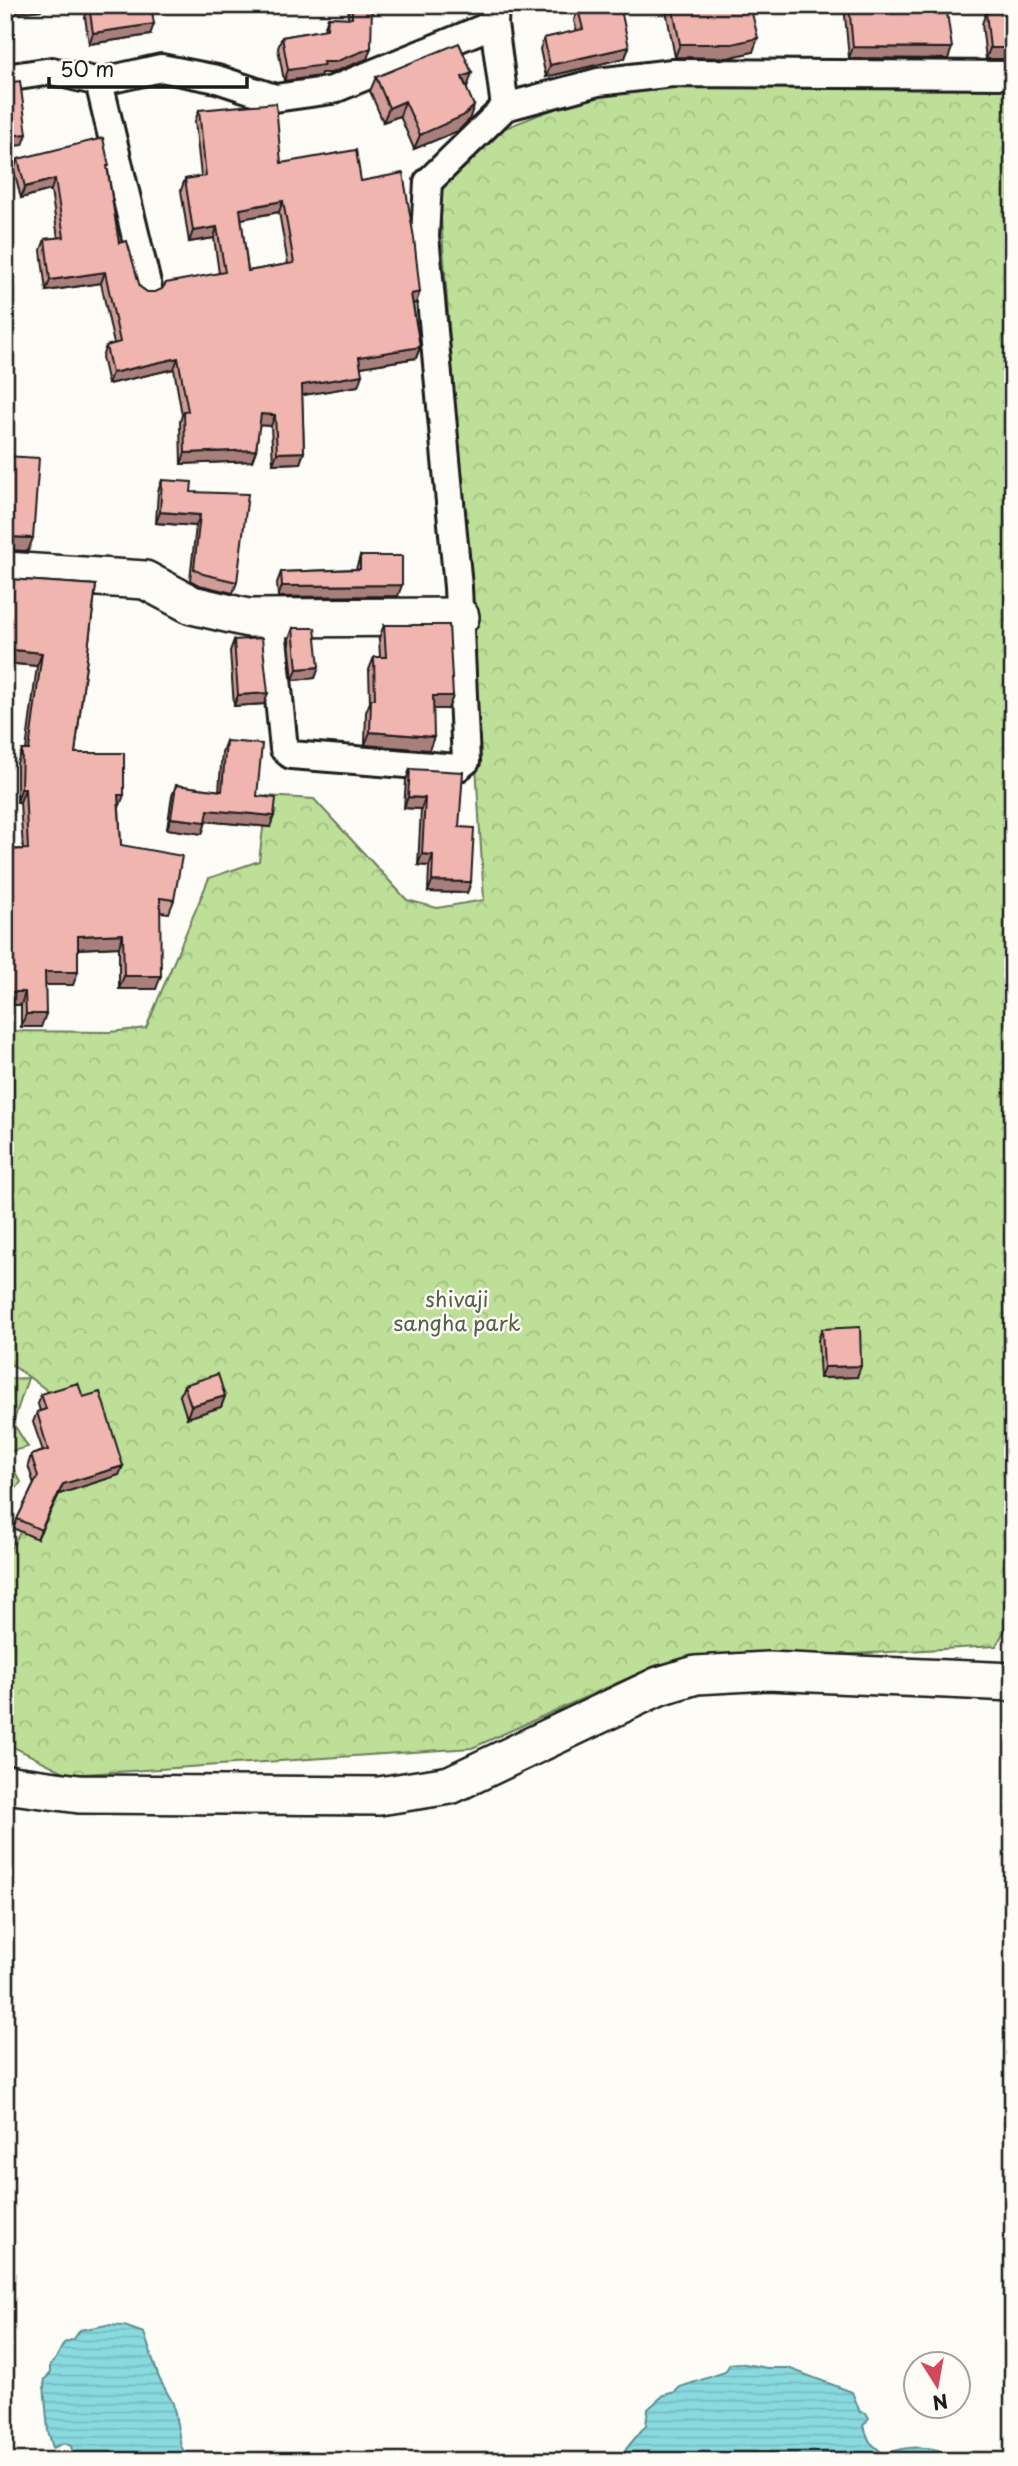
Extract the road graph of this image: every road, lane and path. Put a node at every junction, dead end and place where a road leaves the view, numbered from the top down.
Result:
1 (495, 15) edge
2 (1013, 75) edge
3 (5, 78) edge
4 (99, 82) junction
5 (505, 107) junction
6 (148, 288) dead end
7 (5, 571) edge
8 (460, 617) junction
9 (271, 618) junction
10 (1013, 1682) edge
11 (5, 1784) edge

1 - 4 street
1 - 5 street
2 - 5 street
3 - 4 street
4 - 6 street
5 - 8 street
7 - 9 street
8 - 9 street
8 - 9 street
10 - 11 street

